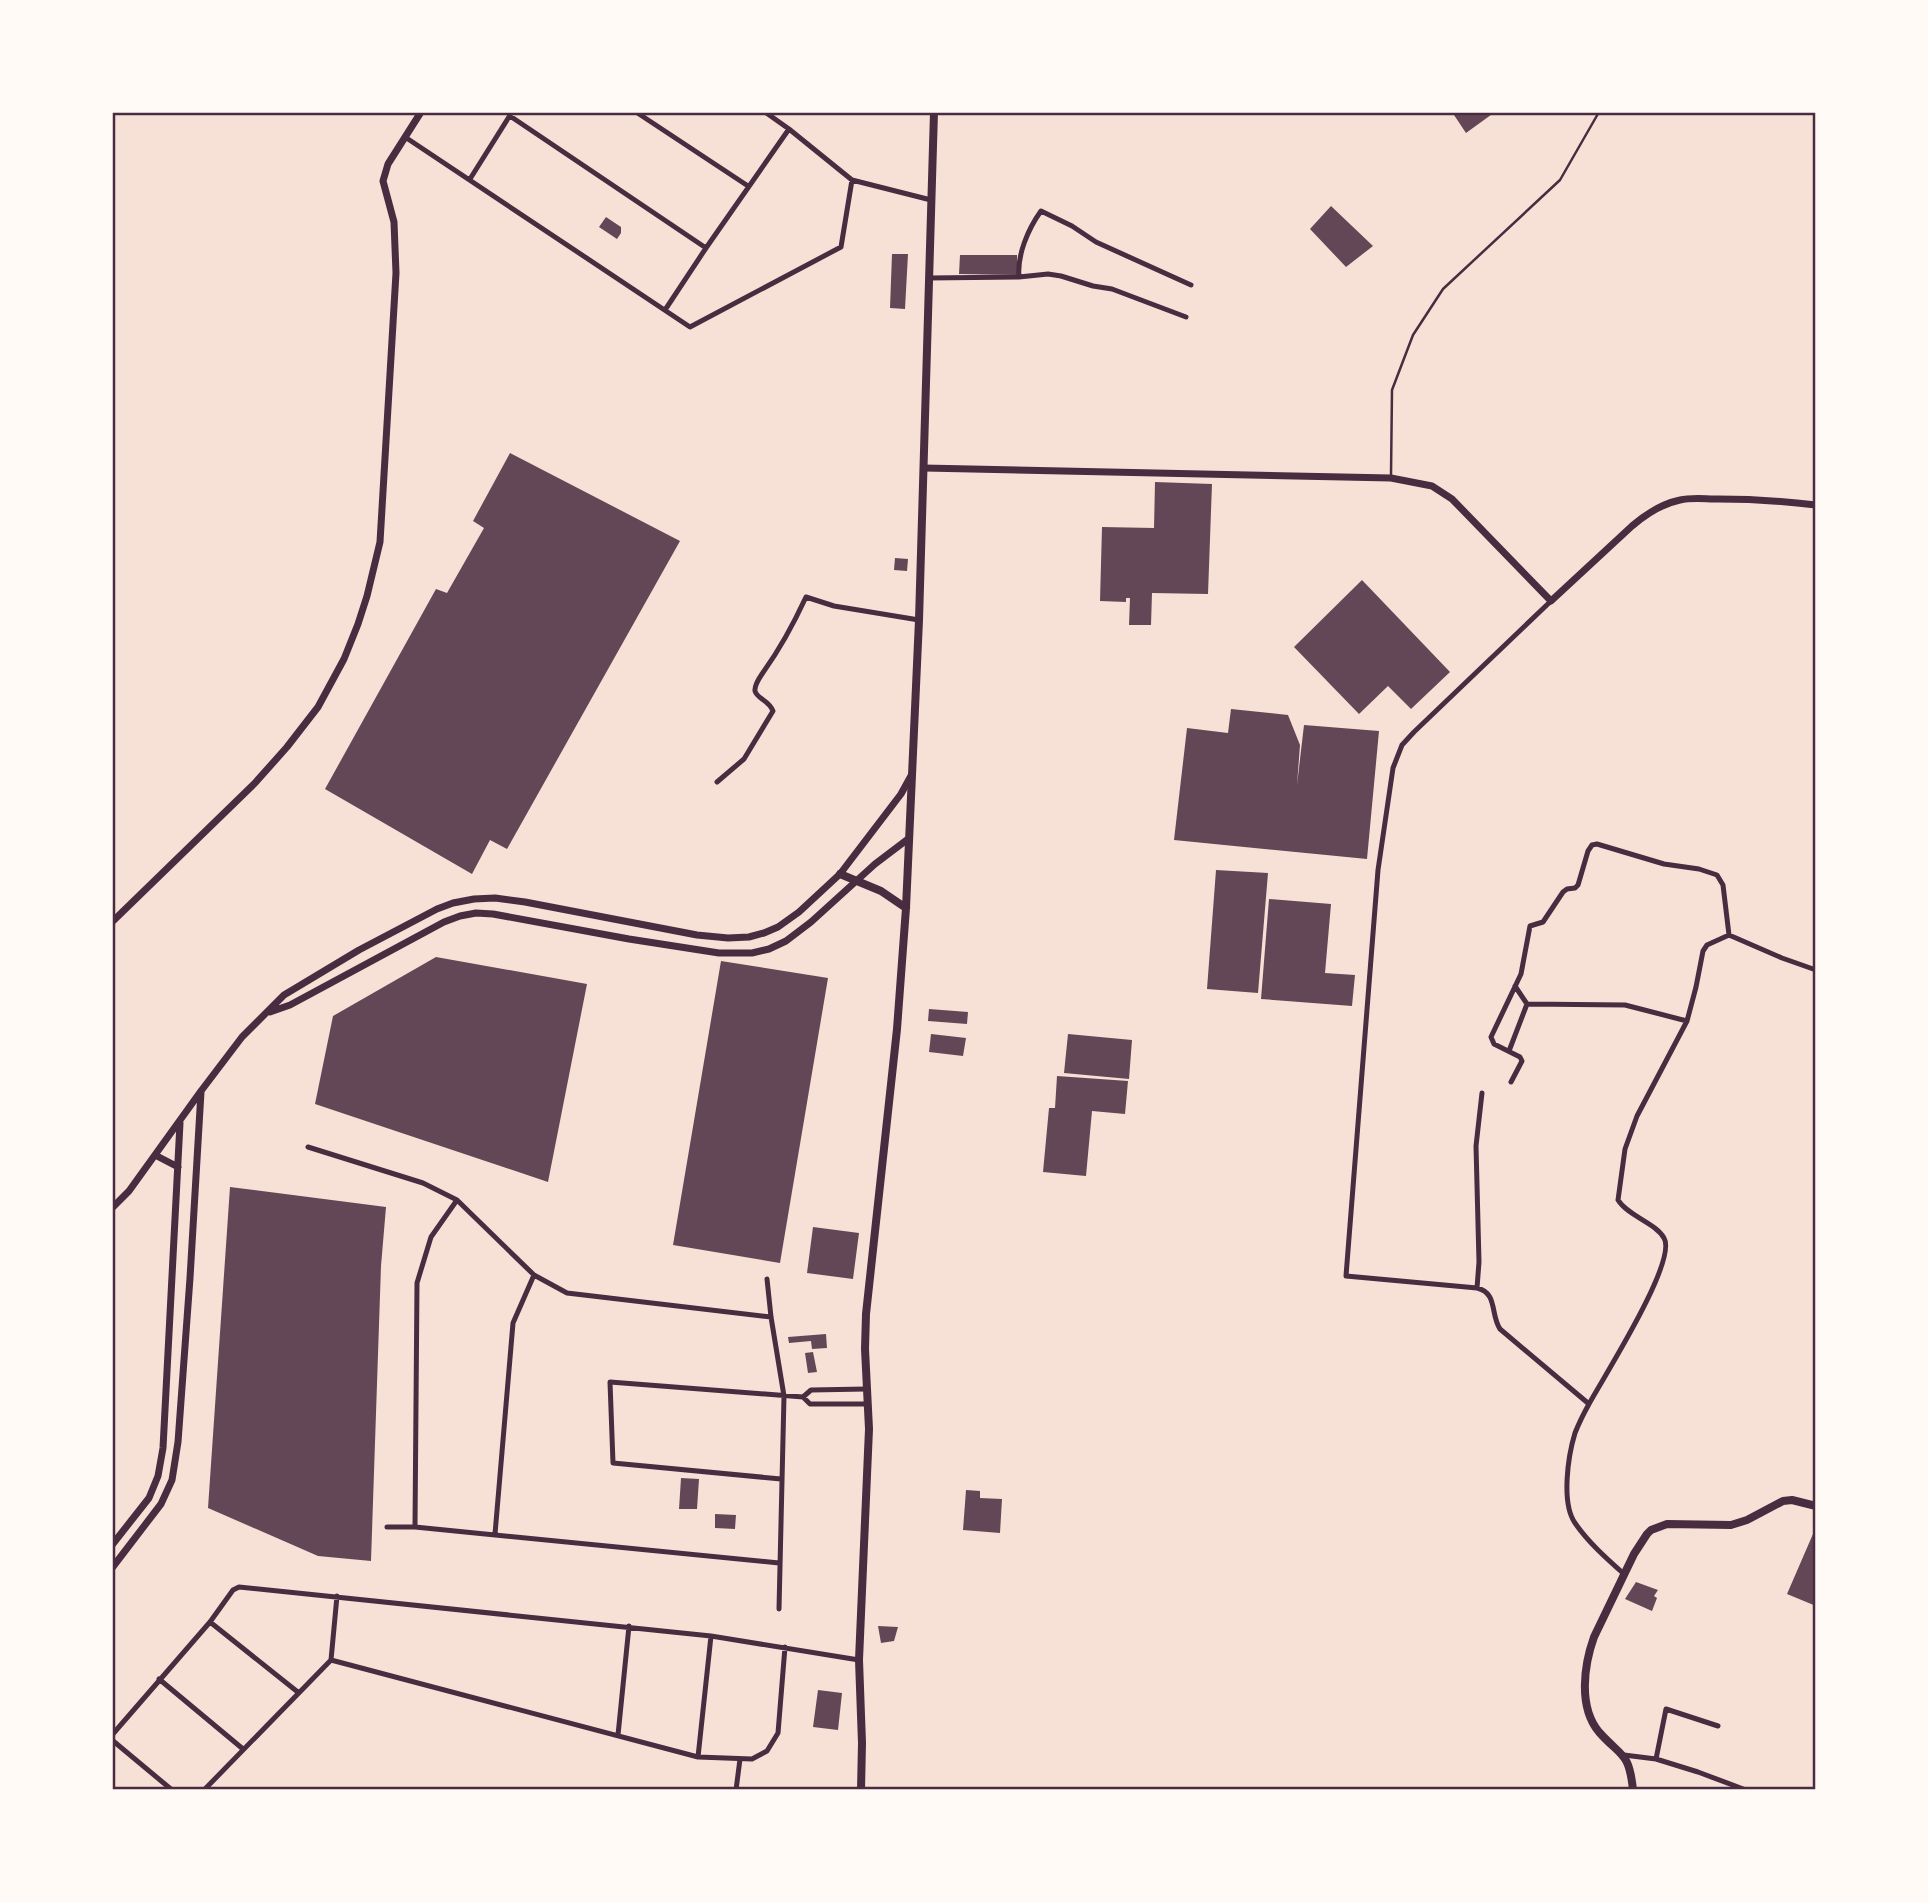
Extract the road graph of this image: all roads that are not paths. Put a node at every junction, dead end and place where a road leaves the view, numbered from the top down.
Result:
1 (421, 112) edge
2 (636, 112) edge
3 (765, 112) edge
4 (934, 112) edge
5 (1599, 112) edge
6 (511, 114) edge
7 (789, 129) junction
8 (405, 137) junction
9 (470, 179) junction
10 (852, 180) junction
11 (748, 186) junction
12 (931, 200) junction
13 (706, 248) junction
14 (1019, 277) junction
15 (929, 278) junction
16 (1191, 285) dead end
17 (666, 310) junction
18 (1186, 317) dead end
19 (923, 468) junction
20 (1391, 478) junction
21 (1816, 505) edge
22 (1551, 601) junction
23 (919, 620) junction
24 (912, 774) junction
25 (717, 782) dead end
26 (908, 839) junction
27 (840, 874) junction
28 (856, 881) junction
29 (906, 908) junction
30 (112, 922) edge
31 (1728, 935) junction
32 (1816, 970) edge
33 (1515, 986) junction
34 (1527, 1004) junction
35 (266, 1014) junction
36 (1687, 1021) junction
37 (1508, 1051) junction
38 (1511, 1082) dead end
39 (201, 1091) junction
40 (1482, 1093) dead end
41 (180, 1122) junction
42 (308, 1147) dead end
43 (155, 1155) junction
44 (178, 1167) junction
45 (177, 1188) junction
46 (195, 1189) junction
47 (457, 1200) junction
48 (112, 1208) edge
49 (534, 1275) junction
50 (766, 1279) dead end
51 (1477, 1288) junction
52 (771, 1317) junction
53 (168, 1367) junction
54 (183, 1368) junction
55 (836, 1390) junction
56 (866, 1390) junction
57 (784, 1396) junction
58 (803, 1397) junction
59 (835, 1404) junction
60 (867, 1404) junction
61 (1588, 1404) junction
62 (158, 1476) junction
63 (781, 1479) junction
64 (172, 1480) junction
65 (1816, 1506) edge
66 (387, 1527) dead end
67 (415, 1527) junction
68 (495, 1534) junction
69 (112, 1545) edge
70 (779, 1563) junction
71 (112, 1568) edge
72 (1624, 1574) junction
73 (337, 1596) junction
74 (779, 1609) dead end
75 (209, 1622) junction
76 (629, 1626) junction
77 (711, 1636) junction
78 (785, 1647) junction
79 (331, 1660) junction
80 (859, 1660) junction
81 (159, 1679) junction
82 (299, 1693) junction
83 (1718, 1726) dead end
84 (618, 1735) junction
85 (112, 1737) edge
86 (243, 1749) junction
87 (1624, 1755) junction
88 (698, 1756) junction
89 (740, 1759) junction
90 (1656, 1759) junction
91 (172, 1790) edge
92 (204, 1790) edge
93 (736, 1790) edge
94 (861, 1790) edge
95 (1633, 1790) edge
96 (1746, 1790) edge

1 - 8 street
2 - 11 street
3 - 7 street
4 - 12 main road
5 - 20 lane
6 - 9 street
6 - 13 street
7 - 10 street
7 - 11 street
8 - 9 street
8 - 30 street
9 - 17 street
10 - 12 street
10 - 17 street
11 - 13 street
12 - 15 main road
13 - 17 street
14 - 15 street
14 - 16 street
14 - 18 street
15 - 19 main road
19 - 20 street
19 - 23 main road
20 - 22 street
21 - 22 street
22 - 51 street
23 - 24 main road
23 - 25 street
24 - 26 main road
24 - 27 street
26 - 28 street
26 - 29 main road
27 - 28 main road
27 - 35 street
28 - 29 main road
28 - 35 street
29 - 56 main road
31 - 32 street
31 - 33 street
31 - 36 street
33 - 34 street
33 - 37 street
34 - 36 street
34 - 37 street
35 - 39 street
36 - 61 street
37 - 38 street
39 - 41 street
39 - 46 street
40 - 51 street
41 - 43 street
41 - 44 street
42 - 47 street
43 - 44 street
43 - 48 street
44 - 45 street
45 - 46 street
45 - 53 street
46 - 54 street
47 - 49 street
47 - 67 street
49 - 52 street
49 - 68 street
50 - 52 street
51 - 61 street
52 - 57 street
53 - 54 street
53 - 62 street
54 - 64 street
55 - 56 street
55 - 58 street
55 - 59 street
56 - 60 main road
57 - 58 street
57 - 63 street
57 - 63 street
58 - 59 street
59 - 60 street
60 - 80 main road
61 - 72 street
62 - 64 street
62 - 69 street
63 - 70 street
64 - 71 street
65 - 72 main road
66 - 67 street
67 - 68 street
68 - 70 street
70 - 74 street
72 - 87 main road
73 - 75 street
73 - 76 street
73 - 79 street
75 - 81 street
75 - 82 street
76 - 77 street
76 - 84 street
77 - 78 street
77 - 88 street
78 - 80 street
78 - 89 street
79 - 82 street
79 - 84 street
80 - 94 main road
81 - 85 street
81 - 86 street
82 - 86 street
83 - 90 street
84 - 88 street
85 - 91 street
86 - 92 street
87 - 90 street
87 - 95 main road
88 - 89 street
89 - 93 street
90 - 96 street

